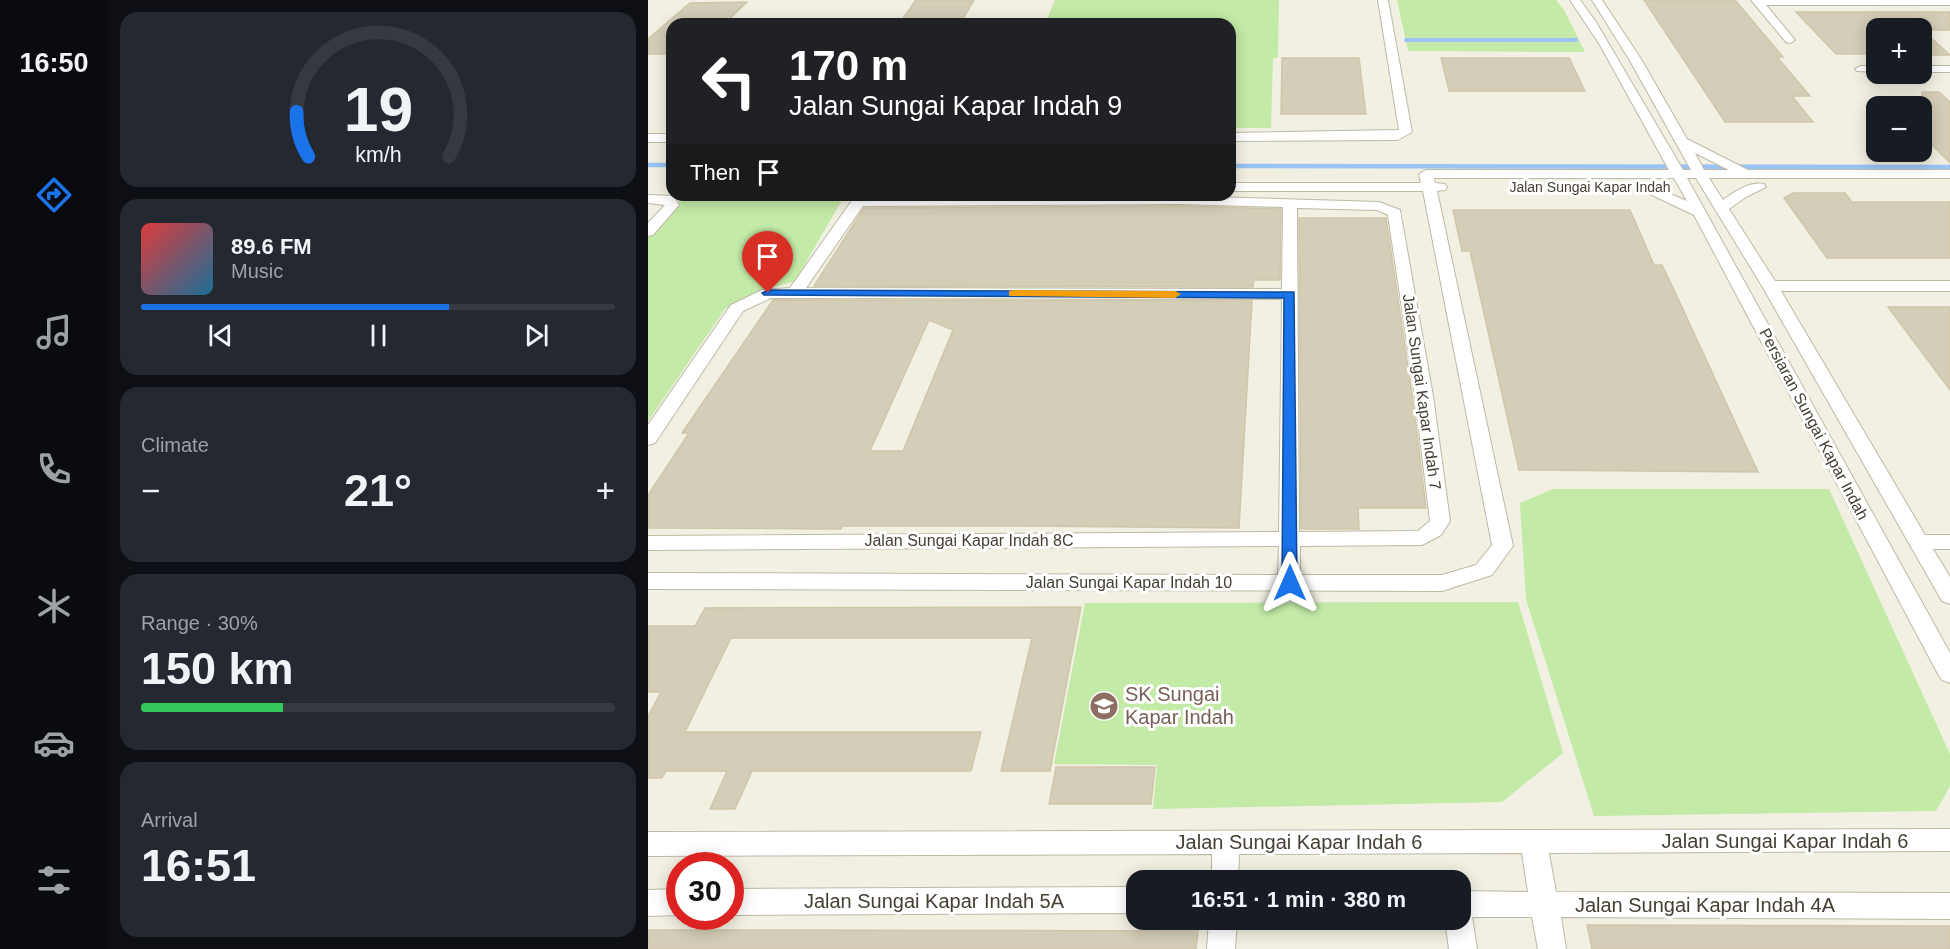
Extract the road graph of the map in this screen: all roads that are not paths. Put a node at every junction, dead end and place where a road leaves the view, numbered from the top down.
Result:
1 (1383, 0) edge
2 (1575, 0) edge
3 (1598, 0) edge
4 (1757, 1) edge
5 (1950, 2) edge
6 (1790, 40) dead end
7 (1861, 69) dead end
8 (1866, 69) edge
9 (1932, 69) edge
10 (1950, 69) edge
11 (1236, 137) edge
12 (648, 138) edge
13 (666, 138) edge
14 (1682, 142) junction
15 (1661, 146) junction
16 (1677, 173) junction
17 (1700, 173) junction
18 (1628, 174) junction
19 (1748, 174) junction
20 (1950, 174) edge
21 (1427, 180) junction
22 (648, 187) edge
23 (666, 187) edge
24 (1236, 187) edge
25 (1642, 187) junction
26 (1760, 187) junction
27 (1950, 187) edge
28 (648, 199) edge
29 (666, 199) edge
30 (669, 201) edge
31 (1290, 203) junction
32 (1722, 208) junction
33 (1699, 212) junction
34 (648, 232) edge
35 (1770, 286) junction
36 (1950, 286) edge
37 (795, 293) junction
38 (1290, 294) junction
39 (648, 440) edge
40 (1290, 538) junction
41 (1920, 542) junction
42 (1950, 542) edge
43 (648, 543) edge
44 (648, 581) edge
45 (1290, 583) junction
46 (1950, 596) edge
47 (1950, 674) edge
48 (1950, 840) edge
49 (1227, 842) junction
50 (1534, 843) junction
51 (648, 844) edge
52 (1226, 870) edge
53 (1126, 900) edge
54 (666, 902) edge
55 (744, 902) edge
56 (648, 903) edge
57 (1471, 904) edge
58 (1544, 904) junction
59 (1950, 906) edge
60 (1222, 930) edge
61 (1460, 930) edge
62 (1221, 949) edge
63 (1463, 949) edge
64 (1552, 949) edge

1 - 11 street
2 - 15 street, Persiaran Sungai Kapar Indah
3 - 14 street, Persiaran Sungai Kapar Indah
4 - 5 street
4 - 6 street
7 - 8 street
9 - 10 street
12 - 13 street
14 - 17 street, Persiaran Sungai Kapar Indah
14 - 19 street
15 - 16 street, Persiaran Sungai Kapar Indah
15 - 18 street
16 - 17 street, Jalan Sungai Kapar Indah
16 - 18 street, Jalan Sungai Kapar Indah
16 - 25 street, Jalan Sungai Kapar Indah
16 - 33 street, Persiaran Sungai Kapar Indah
17 - 19 street, Jalan Sungai Kapar Indah
17 - 26 street, Jalan Sungai Kapar Indah
17 - 32 street, Persiaran Sungai Kapar Indah
18 - 21 street, Jalan Sungai Kapar Indah
19 - 20 street, Jalan Sungai Kapar Indah
21 - 24 street, Jalan Sungai Kapar Indah
21 - 25 street, Jalan Sungai Kapar Indah
21 - 45 street, Jalan Sungai Kapar Indah 10
22 - 23 street
25 - 33 street
26 - 27 street, Jalan Sungai Kapar Indah
26 - 32 street
28 - 29 street
30 - 34 street
31 - 37 street
31 - 38 street
31 - 40 street, Jalan Sungai Kapar Indah 7
32 - 35 street, Persiaran Sungai Kapar Indah
33 - 47 street, Persiaran Sungai Kapar Indah
35 - 36 street
35 - 41 street, Persiaran Sungai Kapar Indah
37 - 38 street
37 - 39 street
38 - 40 street
40 - 43 street, Jalan Sungai Kapar Indah 8C
40 - 45 street
41 - 42 street
41 - 46 street, Persiaran Sungai Kapar Indah
44 - 45 street, Jalan Sungai Kapar Indah 10
48 - 50 street, Jalan Sungai Kapar Indah 6
49 - 50 street, Jalan Sungai Kapar Indah 6
49 - 51 street, Jalan Sungai Kapar Indah 6
49 - 52 street
50 - 58 street
53 - 55 street, Jalan Sungai Kapar Indah 5A
54 - 56 street
57 - 58 street, Jalan Sungai Kapar Indah 4A
58 - 59 street, Jalan Sungai Kapar Indah 4A
58 - 64 street
60 - 62 street
61 - 63 street

